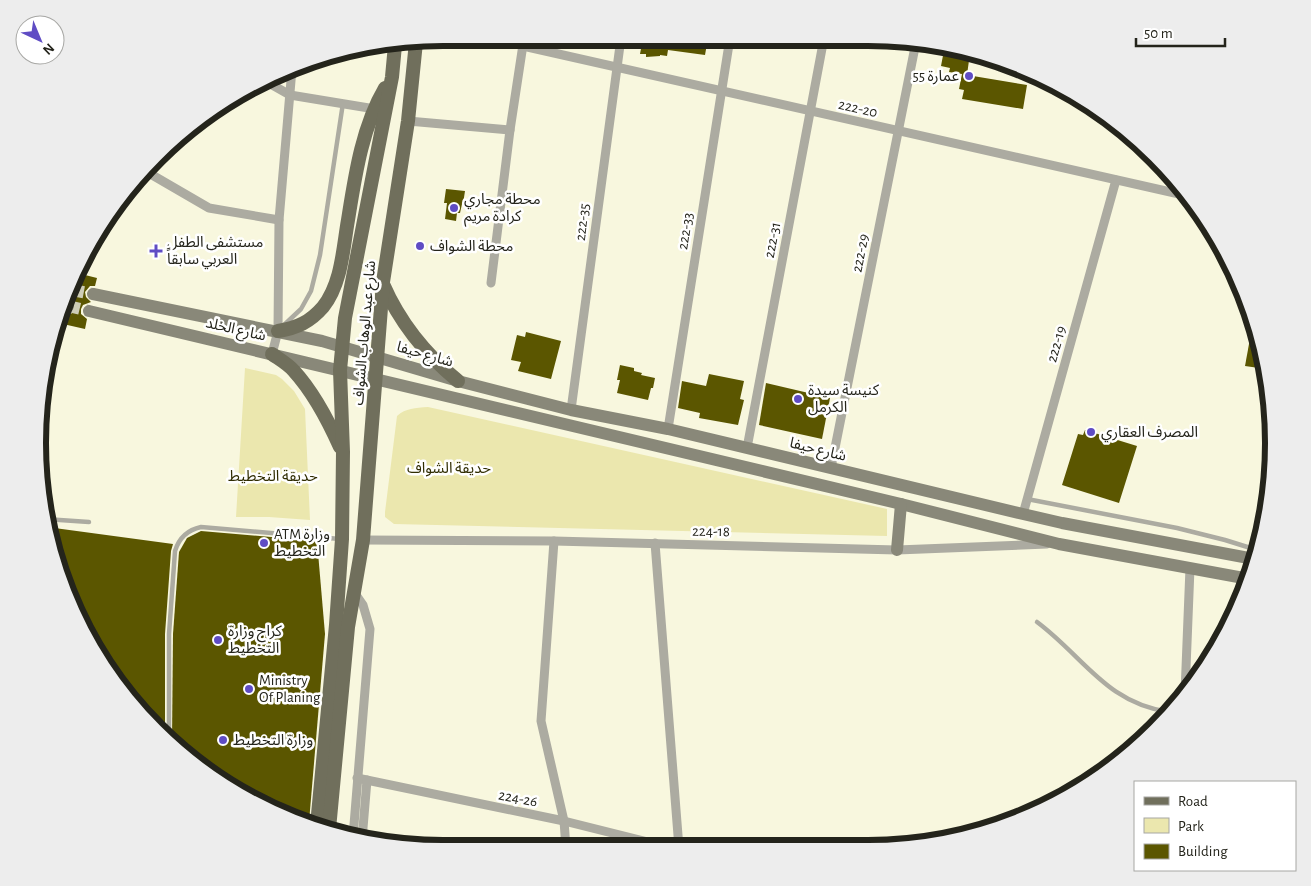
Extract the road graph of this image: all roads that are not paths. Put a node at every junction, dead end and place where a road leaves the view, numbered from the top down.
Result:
1 (522, 46) edge
2 (538, 46) edge
3 (620, 46) edge
4 (728, 46) edge
5 (822, 46) edge
6 (415, 47) edge
7 (915, 49) edge
8 (395, 50) edge
9 (616, 67) junction
10 (291, 76) edge
11 (392, 77) junction
12 (272, 85) edge
13 (720, 91) junction
14 (290, 95) junction
15 (343, 104) junction
16 (375, 109) junction
17 (810, 111) junction
18 (408, 121) junction
19 (510, 130) junction
20 (898, 131) junction
21 (151, 174) edge
22 (1116, 180) junction
23 (1173, 190) edge
24 (1173, 193) junction
25 (1177, 194) edge
26 (279, 220) junction
27 (383, 282) junction
28 (491, 283) dead end
29 (93, 294) tunnel mouth
30 (89, 311) tunnel mouth
31 (278, 331) junction
32 (342, 347) junction
33 (272, 354) junction
34 (377, 357) junction
35 (340, 370) junction
36 (375, 379) junction
37 (458, 381) junction
38 (572, 410) junction
39 (668, 429) junction
40 (747, 448) junction
41 (343, 452) junction
42 (830, 468) junction
43 (1027, 499) junction
44 (901, 504) junction
45 (1023, 514) junction
46 (54, 520) edge
47 (89, 522) dead end
48 (342, 539) junction
49 (363, 540) junction
50 (554, 541) junction
51 (655, 543) junction
52 (1059, 544) junction
53 (1250, 548) edge
54 (897, 550) junction
55 (1248, 558) edge
56 (1190, 568) junction
57 (1241, 578) edge
58 (354, 592) junction
59 (1037, 622) dead end
60 (342, 626) junction
61 (1185, 681) edge
62 (1161, 711) edge
63 (169, 730) edge
64 (357, 778) junction
65 (367, 780) junction
66 (319, 820) edge
67 (564, 821) junction
68 (329, 823) edge
69 (354, 829) edge
70 (363, 831) edge
71 (565, 840) edge
72 (640, 840) edge
73 (678, 840) edge

1 - 19 street
2 - 9 street, 222-20
3 - 9 street, 222-35
4 - 13 street, 222-33
5 - 17 street, 222-31
6 - 18 main road, شارع عبد الوهاب الشواف
7 - 20 street, 222-29
8 - 11 main road, شارع عبد الوهاب الشواف
9 - 13 street, 222-20
9 - 38 street, 222-35
10 - 14 street
11 - 16 main road
11 - 32 main road, شارع عبد الوهاب الشواف
12 - 14 street
13 - 17 street, 222-20
13 - 39 street, 222-33
14 - 15 street
14 - 26 street
15 - 16 street
15 - 31 lane
16 - 31 main road
17 - 20 street, 222-20
17 - 40 street, 222-31
18 - 19 street
18 - 27 main road, شارع عبد الوهاب الشواف
19 - 28 street
20 - 22 street, 222-20
20 - 42 street, 222-29
21 - 26 street
22 - 24 street, 222-20
22 - 43 street, 222-19
23 - 24 lane
24 - 25 street, 222-20
26 - 31 street
27 - 34 main road, شارع عبد الوهاب الشواف
27 - 37 main road
29 - 31 main road, شارع الخلد
30 - 33 main road, شارع الخلد
31 - 32 main road, شارع الخلد
31 - 33 street
32 - 34 main road, شارع الخلد
32 - 35 main road, شارع عبد الوهاب الشواف
33 - 35 main road, شارع الخلد
33 - 41 main road
34 - 36 main road, شارع عبد الوهاب الشواف
34 - 37 main road, شارع حيفا
35 - 36 main road, شارع الخلد
35 - 41 main road, شارع عبد الوهاب الشواف
36 - 44 main road
36 - 49 main road, شارع عبد الوهاب الشواف
37 - 38 main road, شارع حيفا
38 - 39 main road, شارع حيفا
39 - 40 main road, شارع حيفا
40 - 42 main road, شارع حيفا
41 - 48 main road, شارع عبد الوهاب الشواف
42 - 45 main road, شارع حيفا
43 - 45 street, 222-19
43 - 53 lane
44 - 52 main road
44 - 54 main road
45 - 55 main road, شارع حيفا
46 - 47 lane
48 - 60 main road, شارع عبد الوهاب الشواف
48 - 63 lane
49 - 50 street, 224-18
49 - 58 main road, شارع عبد الوهاب الشواف
50 - 51 street, 224-18
50 - 67 street
51 - 54 street, 224-18
51 - 73 street
52 - 54 street, 224-18
52 - 56 main road
56 - 57 main road
56 - 61 street
58 - 60 main road, شارع عبد الوهاب الشواف
58 - 64 street
59 - 62 lane
60 - 66 main road
60 - 68 main road
64 - 65 street, 224-26
64 - 69 street
65 - 67 street, 224-26
65 - 70 street
67 - 71 street
67 - 72 street, 224-26

